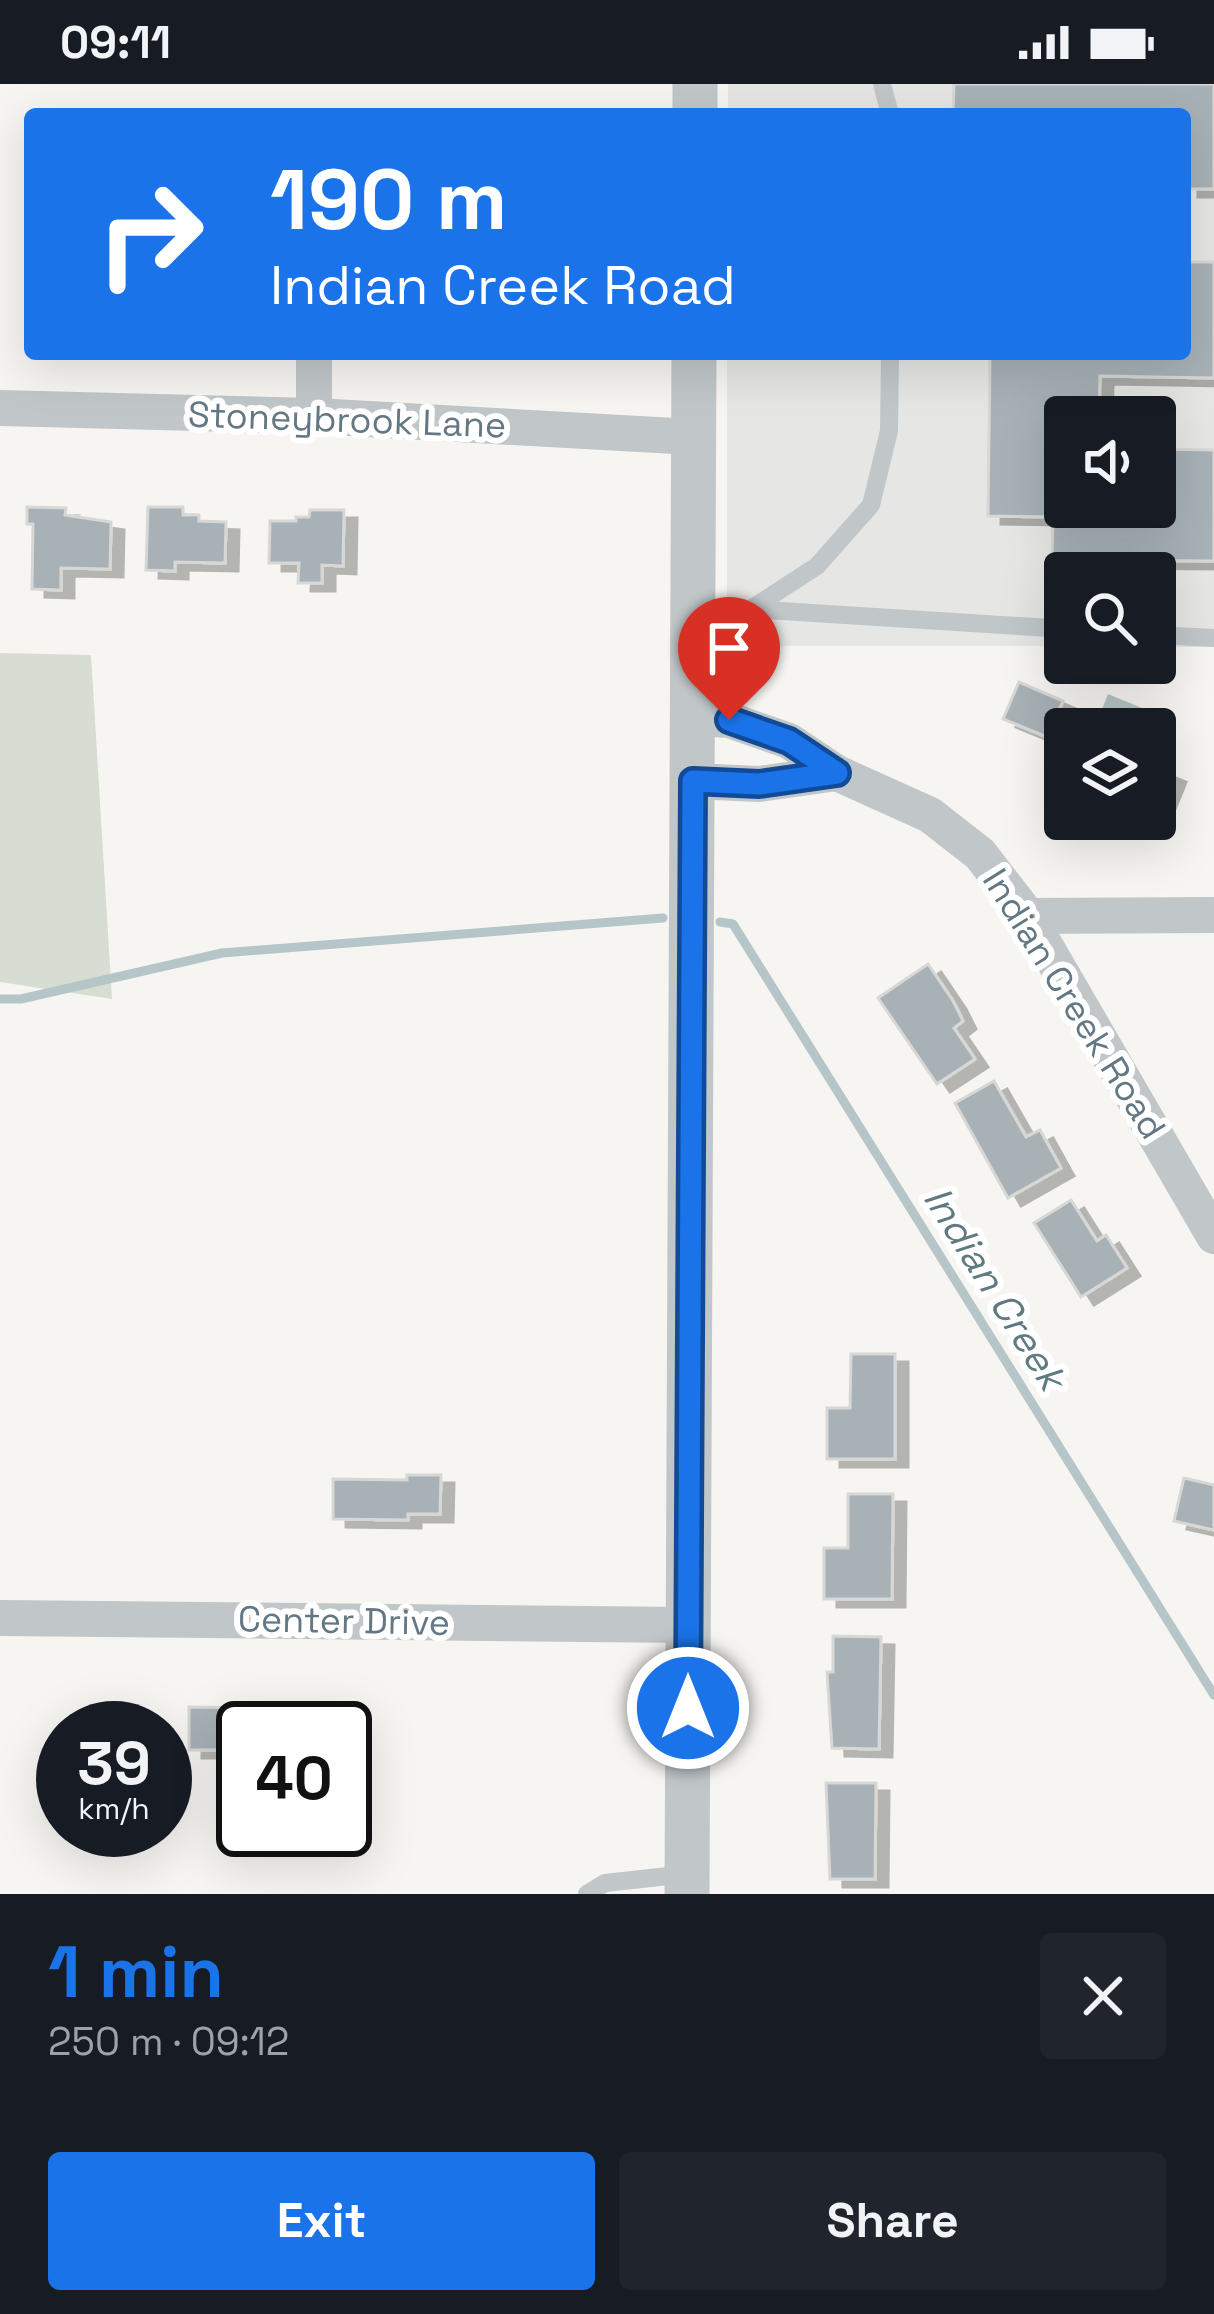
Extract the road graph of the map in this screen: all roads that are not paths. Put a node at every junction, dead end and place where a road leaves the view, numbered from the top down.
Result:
1 (314, 360) edge
2 (694, 360) edge
3 (890, 360) edge
4 (0, 408) edge
5 (314, 416) junction
6 (693, 436) junction
7 (751, 609) junction
8 (693, 610) junction
9 (1044, 628) edge
10 (1176, 635) edge
11 (1214, 638) edge
12 (694, 718) junction
13 (837, 773) junction
14 (693, 781) junction
15 (1214, 915) edge
16 (1028, 916) junction
17 (1214, 1236) edge
18 (0, 1618) edge
19 (688, 1625) junction
20 (687, 1884) edge
21 (587, 1894) edge

1 - 5 street
2 - 6 street
3 - 7 lane
4 - 5 street, Stoneybrook Lane
5 - 6 street, Stoneybrook Lane
6 - 8 street
7 - 8 lane
7 - 9 lane
8 - 12 street
10 - 11 lane
12 - 13 street, Indian Creek Road
12 - 14 street
13 - 14 street
13 - 16 street, Indian Creek Road
14 - 19 street
15 - 16 street
16 - 17 street, Indian Creek Road
18 - 19 street, Center Drive
19 - 20 street
20 - 21 lane

